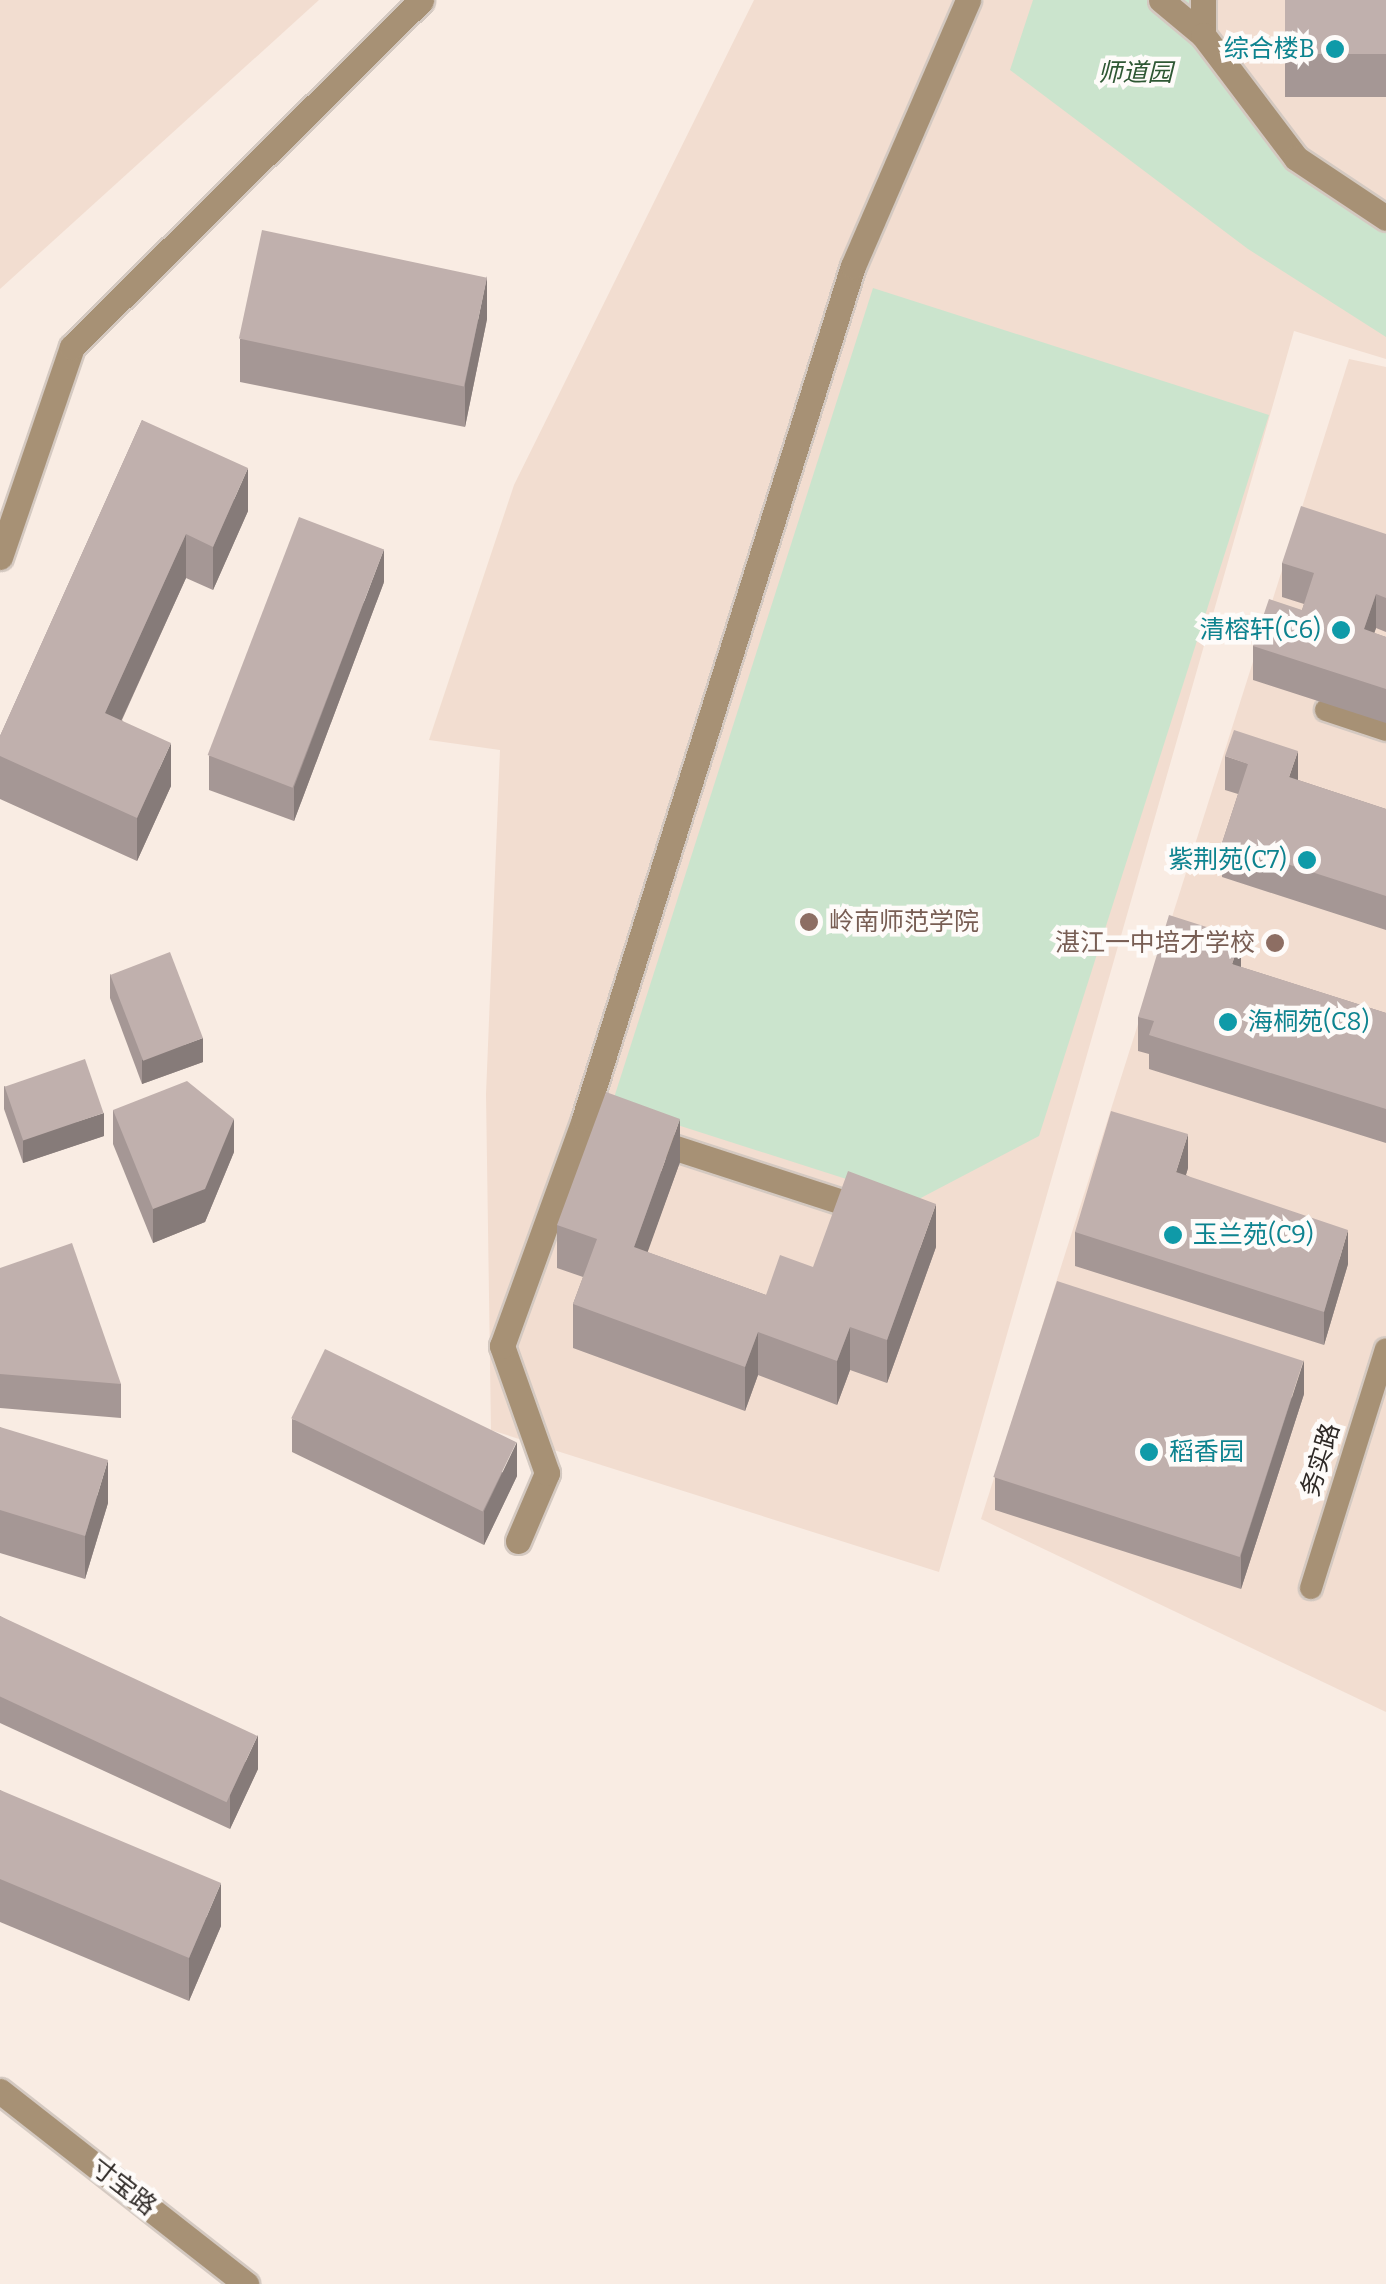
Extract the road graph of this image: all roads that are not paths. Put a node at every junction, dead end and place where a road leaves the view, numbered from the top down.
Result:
1 (421, 0) edge
2 (968, 0) edge
3 (1161, 0) edge
4 (1203, 0) edge
5 (1203, 35) junction
6 (1386, 218) edge
7 (0, 557) edge
8 (1326, 710) dead end
9 (1386, 730) edge
10 (603, 1125) junction
11 (889, 1218) edge
12 (1386, 1349) edge
13 (518, 1541) dead end
14 (1311, 1588) dead end
15 (0, 2091) edge
16 (246, 2284) edge

1 - 7 street
2 - 10 street
3 - 5 street
4 - 5 street
5 - 6 street
8 - 9 lane
10 - 11 street
10 - 13 street
12 - 14 lane, 务实路
15 - 16 street, 寸宝路

